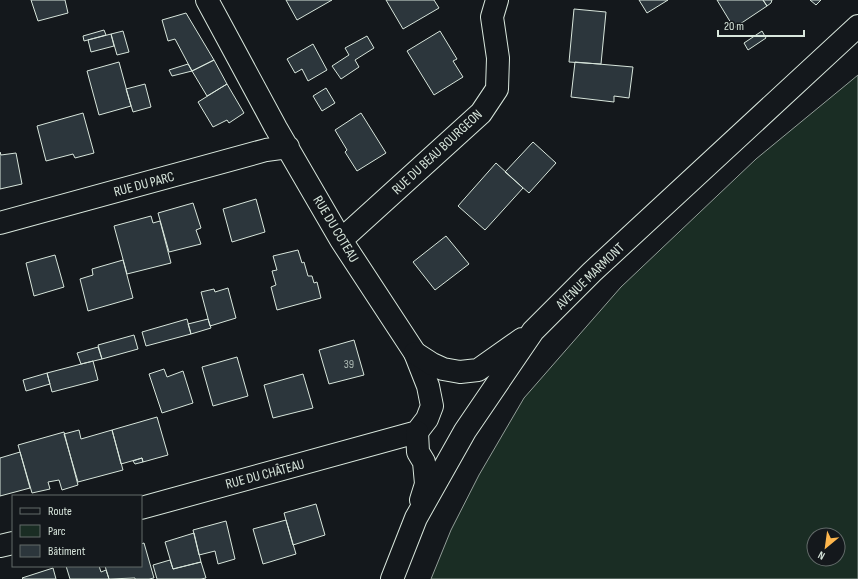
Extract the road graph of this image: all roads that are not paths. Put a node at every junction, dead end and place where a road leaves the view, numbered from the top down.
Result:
1 (207, 0) edge
2 (497, 0) edge
3 (858, 26) edge
4 (288, 147) junction
5 (0, 223) edge
6 (341, 240) junction
7 (533, 332) junction
8 (415, 353) junction
9 (417, 432) junction
10 (142, 508) edge
11 (416, 518) junction
12 (12, 543) edge
13 (0, 546) edge
14 (392, 579) edge

1 - 4 street, RUE DU COTEAU
2 - 6 street, RUE DU BEAU BOURGEON
3 - 7 street, AVENUE MARMONT
4 - 5 street, RUE DU PARC
4 - 6 street, RUE DU COTEAU
6 - 8 street, RUE DU COTEAU
7 - 8 street
7 - 11 street, AVENUE MARMONT
8 - 9 street, RUE DU COTEAU
9 - 10 street, RUE DU CHÂTEAU
9 - 11 street
11 - 14 street, AVENUE MARMONT
12 - 13 street

